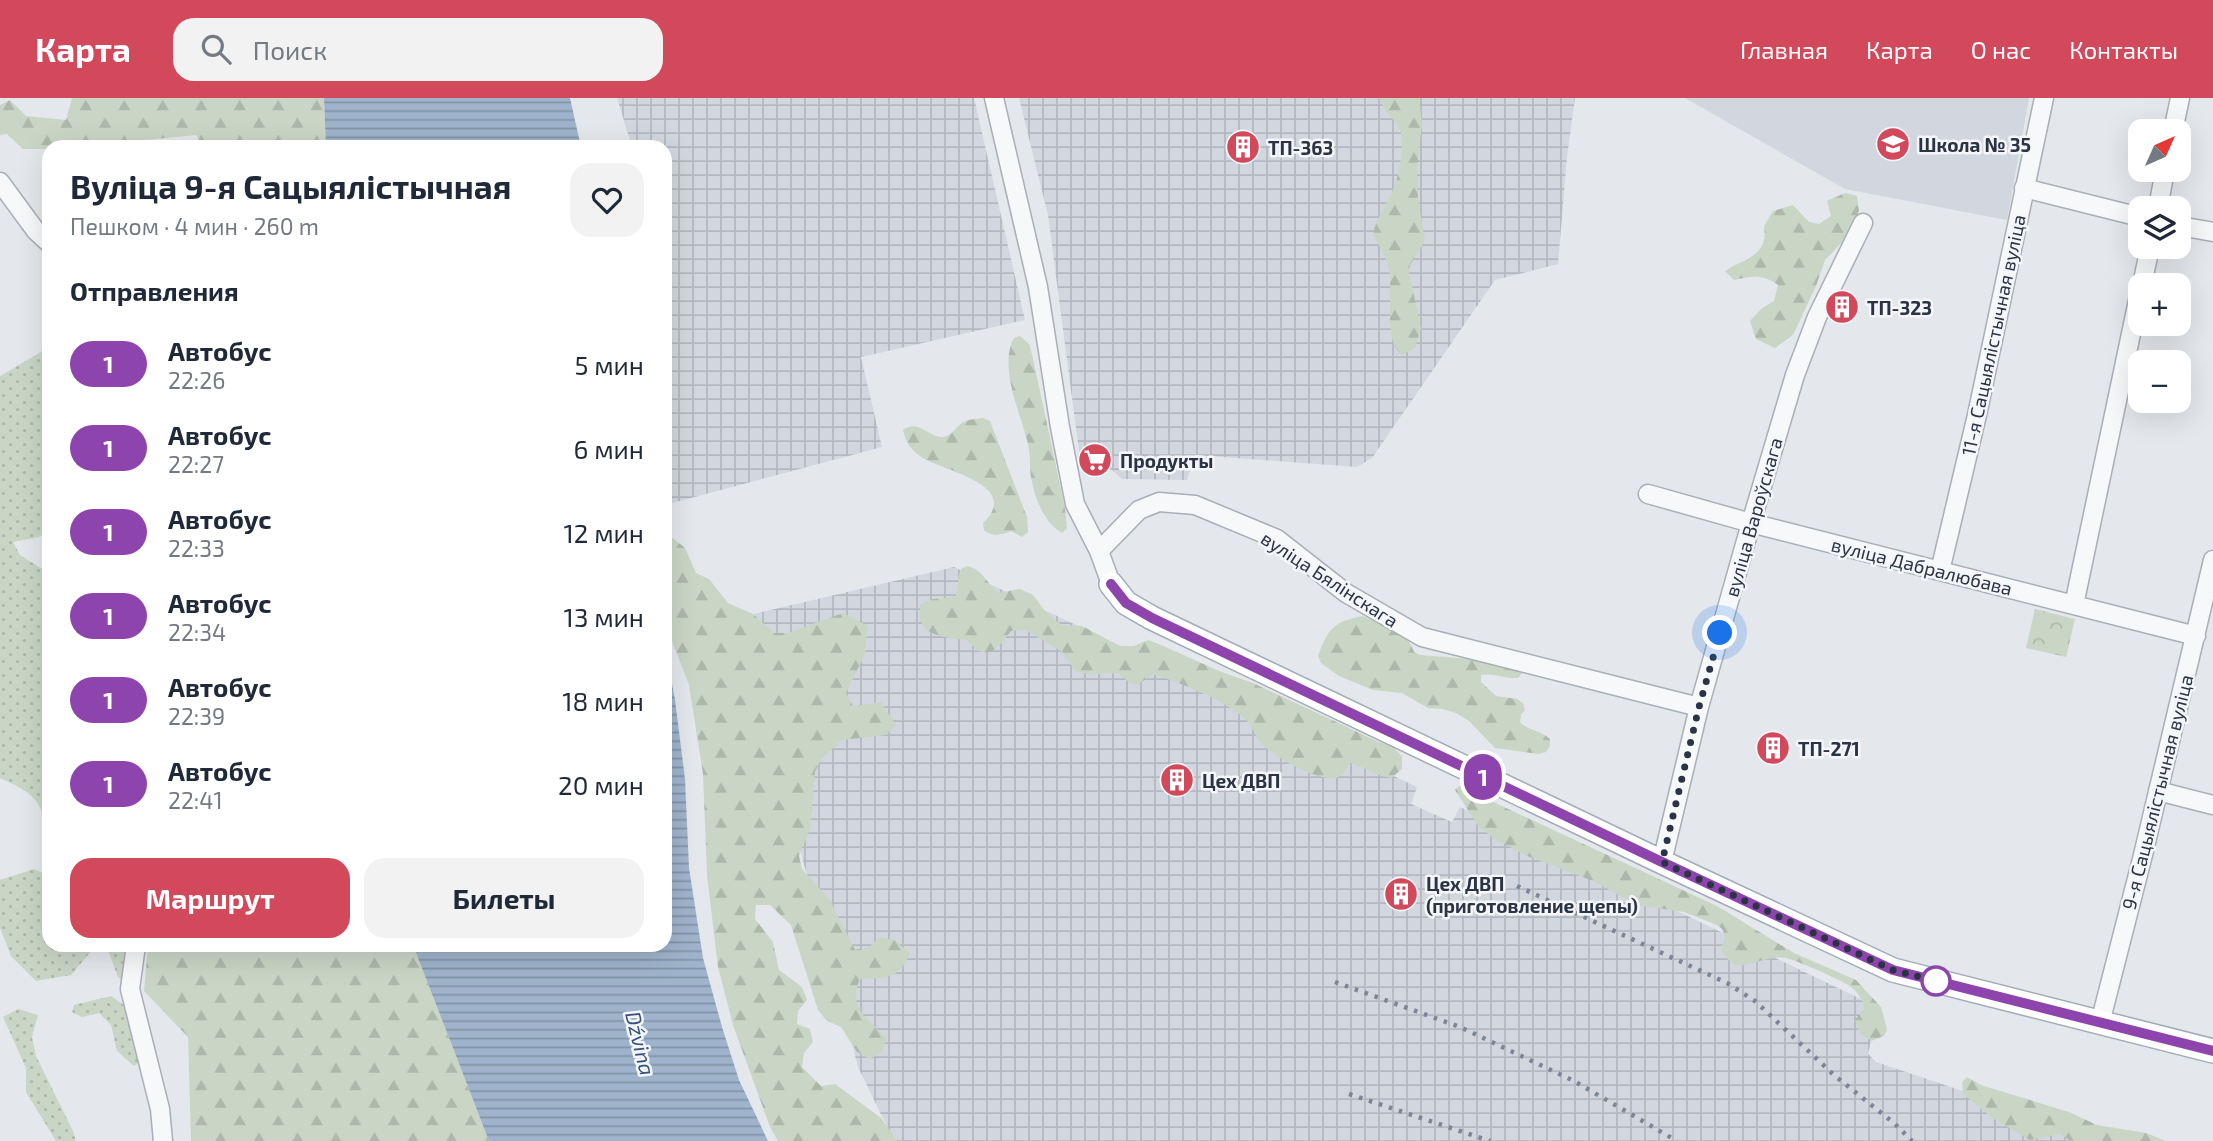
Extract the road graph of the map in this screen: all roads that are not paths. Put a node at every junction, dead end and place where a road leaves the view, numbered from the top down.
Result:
1 (994, 98) edge
2 (2044, 98) edge
3 (2180, 98) edge
4 (2176, 119) edge
5 (0, 182) edge
6 (2025, 188) junction
7 (2128, 215) edge
8 (1863, 223) dead end
9 (2191, 228) edge
10 (2213, 232) edge
11 (42, 237) edge
12 (2131, 336) edge
13 (1648, 494) dead end
14 (1751, 523) junction
15 (1100, 551) junction
16 (2213, 560) edge
17 (1940, 571) junction
18 (1111, 584) joint
19 (2074, 605) junction
20 (2196, 636) junction
21 (1699, 707) junction
22 (2158, 792) junction
23 (2213, 805) edge
24 (1662, 862) junction
25 (135, 952) edge
26 (2100, 1023) junction
27 (2213, 1051) edge
28 (2213, 1058) edge
29 (163, 1141) edge

1 - 15 street
2 - 6 street, 11-я Сацыялістычная вуліца
3 - 4 street
5 - 11 street
6 - 7 street
6 - 17 street, 11-я Сацыялістычная вуліца
8 - 14 street, вуліца Вароўскага
9 - 10 street
12 - 19 street
13 - 14 street, вуліца Дабралюбава
14 - 17 street, вуліца Дабралюбава
14 - 21 street, вуліца Вароўскага
15 - 18 street
15 - 21 street, вуліца Бялінскага
16 - 20 street, 9-я Сацыялістычная вуліца
17 - 19 street, вуліца Дабралюбава
18 - 24 main road
19 - 20 street, вуліца Дабралюбава
20 - 22 street, 9-я Сацыялістычная вуліца
21 - 24 street, вуліца Вароўскага
22 - 23 street
22 - 26 street, 9-я Сацыялістычная вуліца
24 - 26 main road
25 - 29 street
26 - 27 main road
26 - 28 main road

